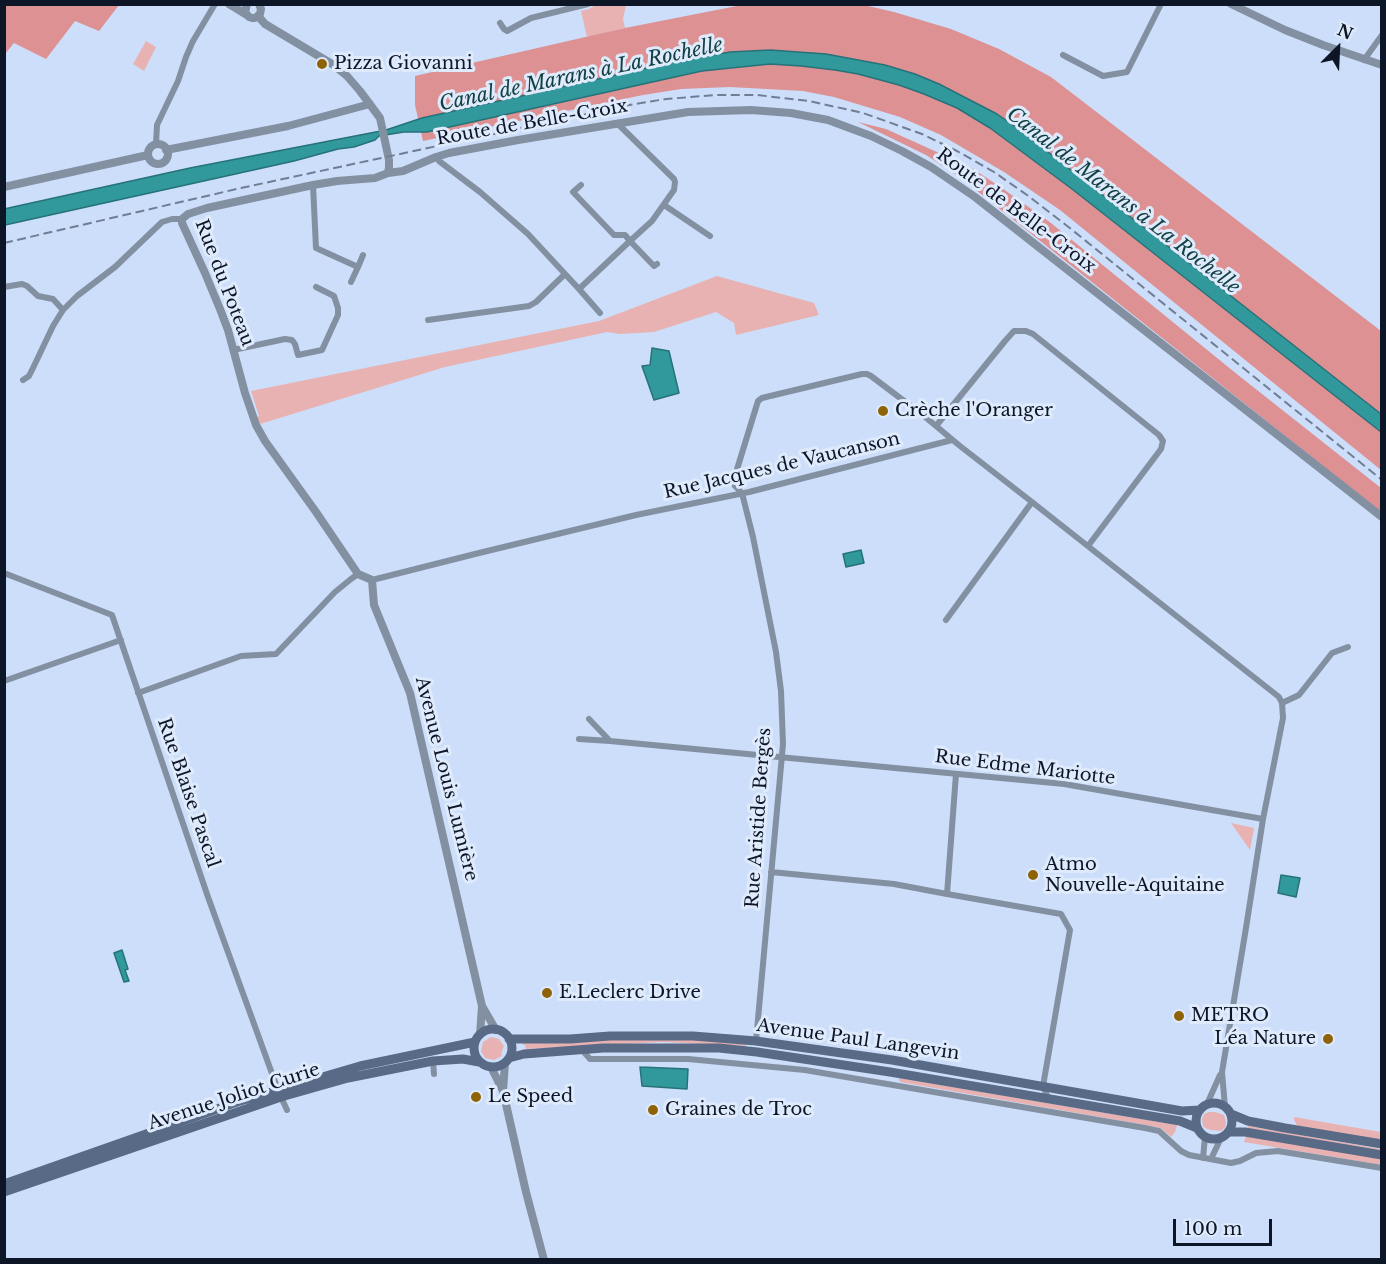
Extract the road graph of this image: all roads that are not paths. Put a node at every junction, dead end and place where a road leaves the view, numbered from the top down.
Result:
1 (215, 4) edge
2 (229, 4) edge
3 (247, 4) edge
4 (588, 4) edge
5 (1161, 4) edge
6 (1231, 4) edge
7 (260, 5) edge
8 (247, 15) junction
9 (258, 16) junction
10 (500, 23) dead end
11 (1382, 35) edge
12 (1063, 55) dead end
13 (1365, 60) junction
14 (1382, 65) edge
15 (360, 91) junction
16 (370, 104) junction
17 (356, 107) junction
18 (618, 124) junction
19 (156, 144) junction
20 (166, 150) junction
21 (148, 155) junction
22 (436, 156) junction
23 (388, 173) junction
24 (313, 185) junction
25 (581, 185) dead end
26 (4, 187) edge
27 (664, 205) junction
28 (182, 219) junction
29 (710, 236) dead end
30 (630, 241) junction
31 (363, 255) dead end
32 (657, 264) dead end
33 (358, 267) junction
34 (565, 274) junction
35 (351, 282) dead end
36 (4, 287) edge
37 (316, 287) dead end
38 (579, 289) junction
39 (63, 310) junction
40 (600, 313) dead end
41 (428, 320) dead end
42 (233, 350) junction
43 (23, 380) dead end
44 (936, 426) junction
45 (952, 440) junction
46 (742, 493) junction
47 (1032, 502) junction
48 (1382, 517) edge
49 (1088, 546) junction
50 (4, 573) edge
51 (358, 574) junction
52 (372, 580) junction
53 (946, 620) dead end
54 (121, 640) junction
55 (1348, 647) dead end
56 (4, 681) edge
57 (138, 693) junction
58 (1282, 703) junction
59 (589, 719) dead end
60 (579, 739) dead end
61 (610, 741) junction
62 (782, 758) junction
63 (956, 774) junction
64 (1263, 819) junction
65 (771, 872) junction
66 (947, 894) junction
67 (482, 1006) junction
68 (495, 1030) junction
69 (477, 1038) junction
70 (509, 1039) junction
71 (756, 1041) junction
72 (581, 1049) junction
73 (892, 1060) junction
74 (433, 1061) junction
75 (507, 1061) junction
76 (479, 1062) junction
77 (490, 1067) junction
78 (890, 1072) junction
79 (1222, 1072) junction
80 (434, 1074) dead end
81 (887, 1083) junction
82 (1043, 1086) junction
83 (503, 1091) junction
84 (279, 1093) junction
85 (1048, 1098) junction
86 (1203, 1107) junction
87 (287, 1110) dead end
88 (1228, 1110) junction
89 (1197, 1128) junction
90 (1225, 1135) junction
91 (1205, 1137) junction
92 (1382, 1144) edge
93 (1382, 1155) edge
94 (1203, 1158) junction
95 (1211, 1159) junction
96 (1382, 1168) edge
97 (4, 1184) edge
98 (4, 1192) edge
99 (544, 1260) edge

1 - 19 street
2 - 8 street
3 - 8 street
4 - 10 street
5 - 12 street
6 - 13 street
7 - 9 street
8 - 9 street
9 - 15 street
11 - 13 street
13 - 14 street
15 - 16 street
15 - 17 street
16 - 17 street
16 - 23 street
17 - 20 street
18 - 22 street, Route de Belle-Croix
18 - 27 street
18 - 48 street, Route de Belle-Croix
19 - 20 street
19 - 21 street
20 - 21 street
21 - 26 street
22 - 23 street, Route de Belle-Croix
22 - 34 street
23 - 24 street, Rue du Poteau
24 - 28 street, Rue du Poteau
24 - 33 street
25 - 30 street
27 - 29 street
27 - 30 street
28 - 39 street
28 - 42 street, Rue du Poteau
30 - 32 street
30 - 38 street
31 - 33 street
33 - 35 street
34 - 38 street
34 - 41 street
36 - 39 street
37 - 42 street
38 - 40 street
39 - 43 street
42 - 51 street, Rue du Poteau
44 - 45 street
44 - 46 street, Rue Aristide Bergès
44 - 49 street
45 - 46 street, Rue Jacques de Vaucanson
45 - 47 street
46 - 52 street, Rue Jacques de Vaucanson
46 - 62 street, Rue Aristide Bergès
47 - 49 street
47 - 53 street
49 - 58 street
50 - 54 street, Rue Blaise Pascal
51 - 52 street
51 - 57 street
52 - 67 street, Avenue Louis Lumière
54 - 56 street
54 - 57 street, Rue Blaise Pascal
55 - 58 street
57 - 84 street, Rue Blaise Pascal
58 - 64 street
59 - 61 street
60 - 61 street, Rue Edme Mariotte
61 - 62 street, Rue Edme Mariotte
62 - 63 street, Rue Edme Mariotte
62 - 65 street, Rue Aristide Bergès
63 - 64 street, Rue Edme Mariotte
63 - 66 street
64 - 79 street
65 - 66 street
65 - 71 street, Rue Aristide Bergès
66 - 82 street
67 - 68 street, Avenue Louis Lumière
67 - 69 street, Avenue Louis Lumière
68 - 69 main road
68 - 70 main road
69 - 76 main road
69 - 84 main road, Avenue Joliot Curie
70 - 71 main road, Avenue Paul Langevin
70 - 75 main road
71 - 73 main road, Avenue Paul Langevin
72 - 75 main road, Avenue Paul Langevin
72 - 78 main road, Avenue Paul Langevin
72 - 81 street
73 - 78 street
73 - 82 main road, Avenue Paul Langevin
74 - 76 main road, Avenue Joliot Curie
74 - 80 street
74 - 84 main road, Avenue Joliot Curie
75 - 77 main road
75 - 83 street
76 - 77 main road
77 - 83 street
78 - 81 street
78 - 85 main road, Avenue Paul Langevin
79 - 86 street
79 - 88 street
81 - 94 street
82 - 85 street
82 - 86 main road, Avenue Paul Langevin
83 - 99 street
84 - 87 street, Rue Blaise Pascal
84 - 97 main road, Avenue Joliot Curie
84 - 98 main road, Avenue Joliot Curie
85 - 89 main road, Avenue Paul Langevin
86 - 88 main road
86 - 89 main road
88 - 90 main road
88 - 92 main road
89 - 91 main road
90 - 91 main road
90 - 93 main road
90 - 95 street
91 - 94 street
94 - 95 street
95 - 96 street

